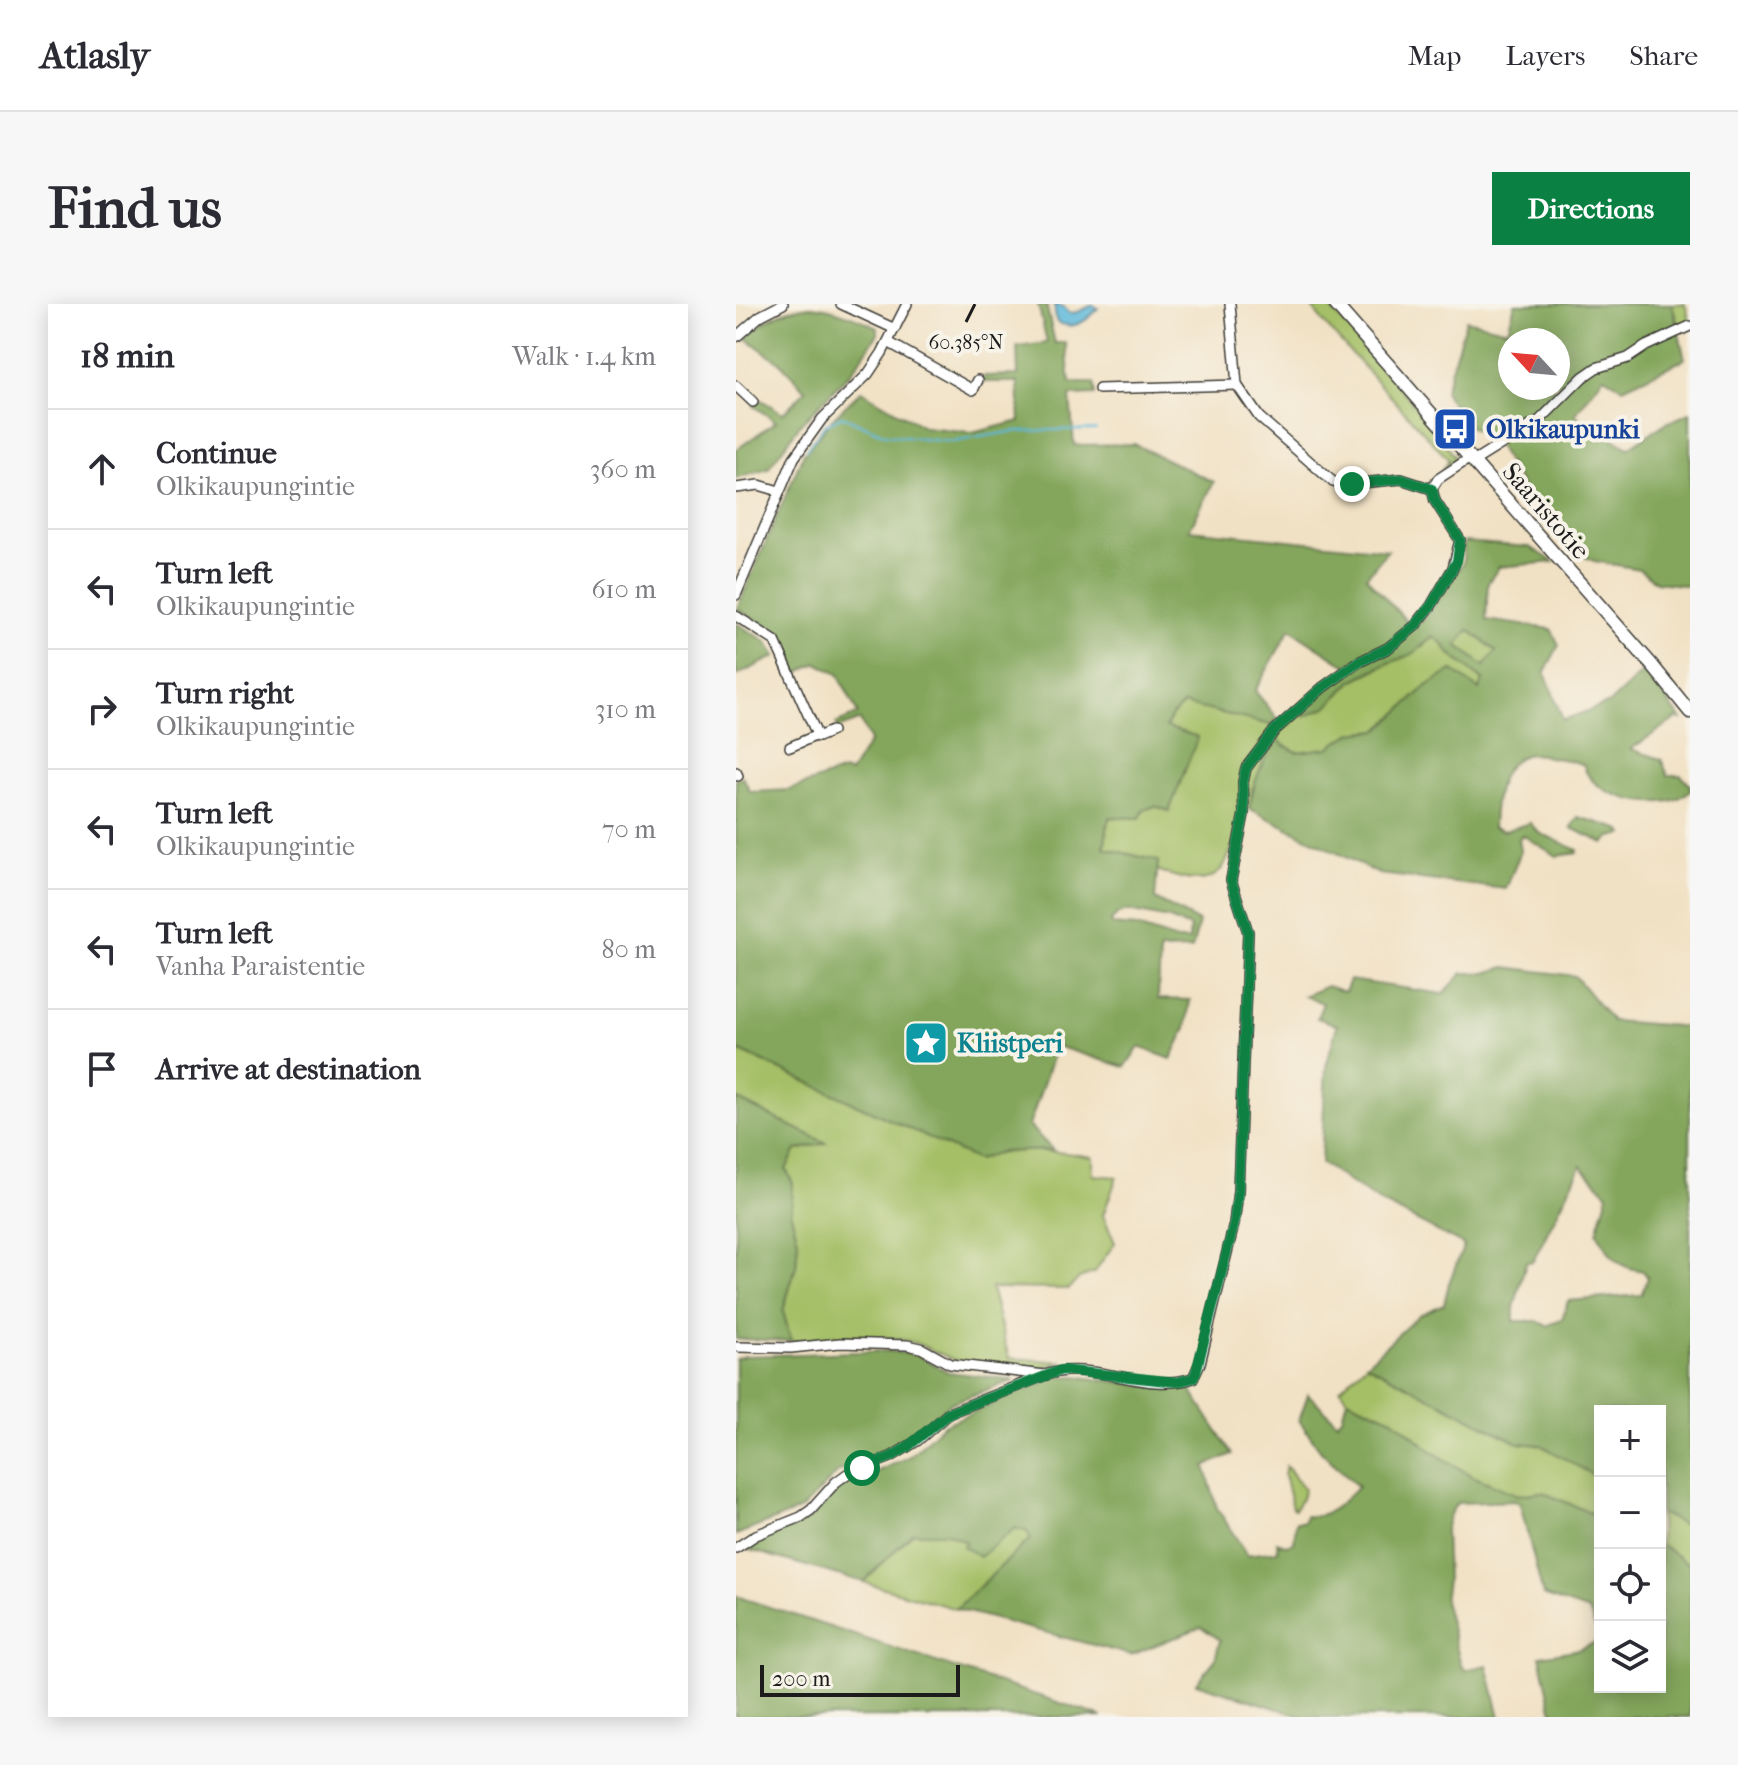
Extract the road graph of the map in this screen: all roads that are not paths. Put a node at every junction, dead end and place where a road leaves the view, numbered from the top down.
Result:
1 (782, 304) edge
2 (841, 304) edge
3 (907, 304) edge
4 (1230, 304) edge
5 (1335, 304) edge
6 (1690, 326) edge
7 (895, 329) junction
8 (736, 337) edge
9 (888, 342) junction
10 (978, 380) dead end
11 (1237, 385) junction
12 (736, 386) edge
13 (1099, 389) dead end
14 (753, 402) dead end
15 (1472, 460) junction
16 (736, 488) edge
17 (1432, 489) junction
18 (779, 491) junction
19 (736, 595) edge
20 (736, 616) edge
21 (1688, 707) edge
22 (832, 731) dead end
23 (817, 735) junction
24 (790, 747) dead end
25 (736, 1347) edge
26 (1045, 1375) junction
27 (736, 1548) edge

1 - 8 street
2 - 7 street
3 - 7 street
4 - 11 street
5 - 15 main road, Saaristotie
6 - 15 street
7 - 9 street
9 - 10 street
9 - 18 street
11 - 13 street
11 - 17 street
12 - 14 street
15 - 17 street
15 - 21 main road, Saaristotie
16 - 18 street
17 - 26 street
18 - 19 street
20 - 23 street
22 - 23 street
23 - 24 street
25 - 26 street
26 - 27 street

